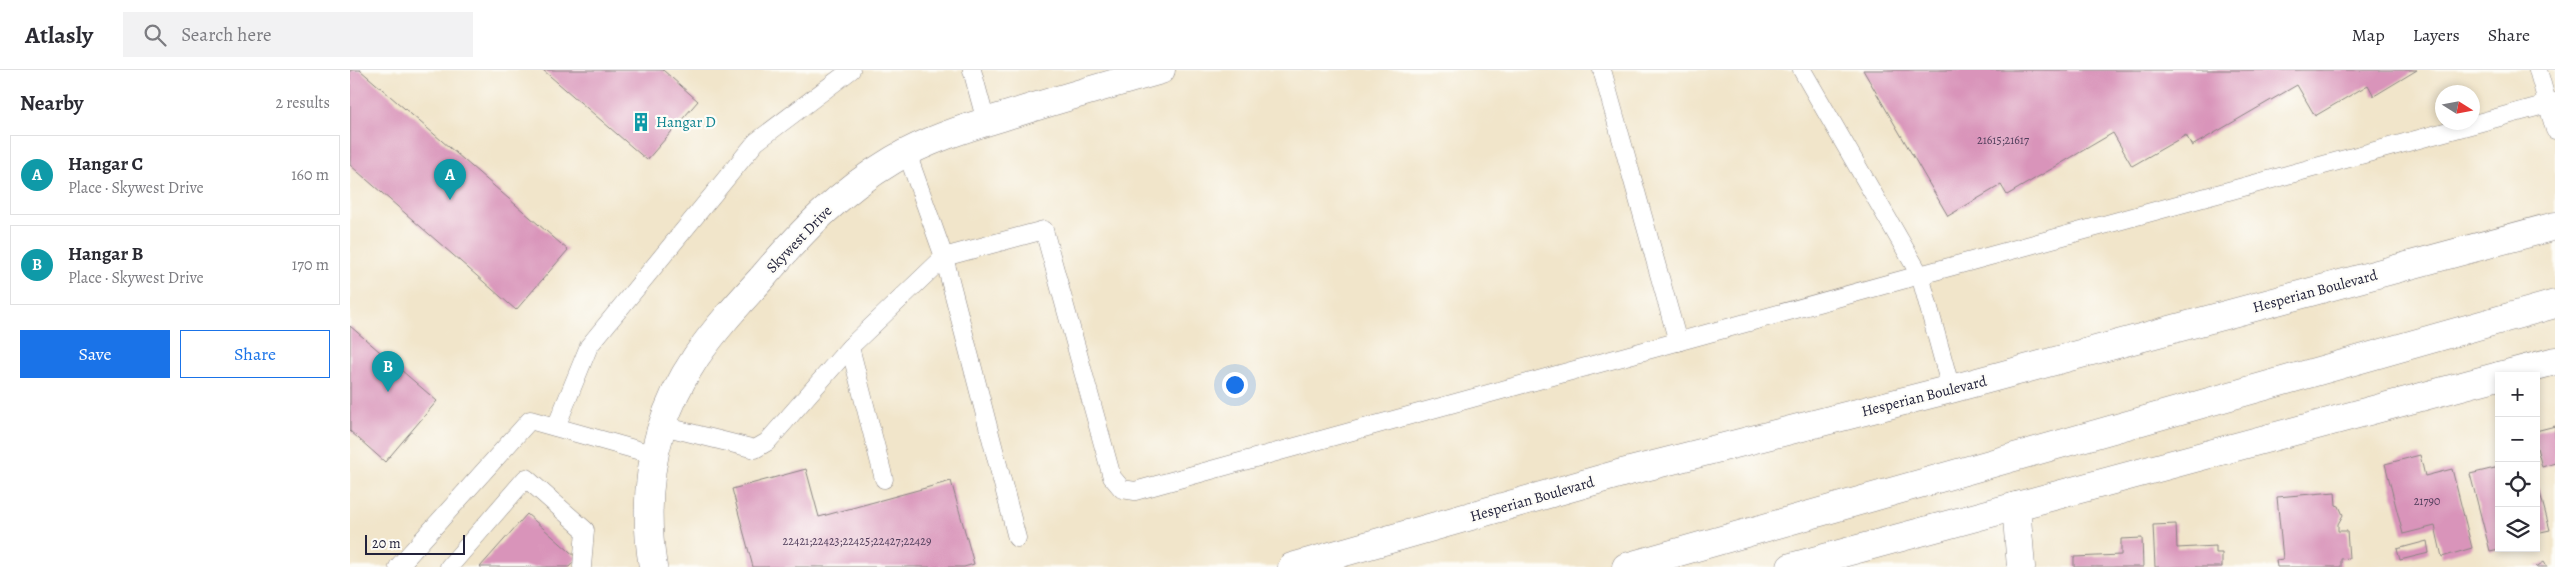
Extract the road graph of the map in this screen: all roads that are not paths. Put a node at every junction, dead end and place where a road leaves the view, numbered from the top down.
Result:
1 (851, 70) edge
2 (972, 70) edge
3 (1161, 70) edge
4 (1602, 70) edge
5 (1802, 70) edge
6 (2538, 70) edge
7 (2551, 103) edge
8 (986, 122) junction
9 (2555, 130) edge
10 (907, 153) junction
11 (2555, 226) edge
12 (944, 257) junction
13 (1920, 275) junction
14 (2555, 304) edge
15 (1678, 342) junction
16 (850, 347) junction
17 (2555, 361) edge
18 (2514, 372) edge
19 (2495, 377) edge
20 (1951, 389) junction
21 (663, 426) junction
22 (556, 427) junction
23 (654, 455) junction
24 (884, 479) dead end
25 (2016, 506) junction
26 (1017, 538) dead end
27 (398, 567) edge
28 (448, 567) edge
29 (582, 567) edge
30 (653, 567) edge
31 (1292, 567) edge
32 (1626, 567) edge
33 (1791, 567) edge
34 (2021, 567) edge

1 - 22 lane
2 - 8 lane
3 - 8 main road, Skywest Drive
4 - 15 lane
5 - 13 lane
6 - 7 lane
7 - 9 lane
7 - 13 lane
8 - 10 main road, Skywest Drive
10 - 12 lane
10 - 21 main road, Skywest Drive
11 - 20 main road, Hesperian Boulevard
12 - 15 lane
12 - 16 lane
12 - 26 lane
13 - 15 lane
13 - 20 lane
14 - 32 main road
16 - 21 lane
16 - 24 lane
17 - 18 main road
19 - 25 main road
20 - 31 main road, Hesperian Boulevard
21 - 23 main road, Skywest Drive
22 - 23 lane
22 - 27 lane
23 - 30 main road, Skywest Drive
25 - 33 main road
25 - 34 main road
28 - 29 lane

